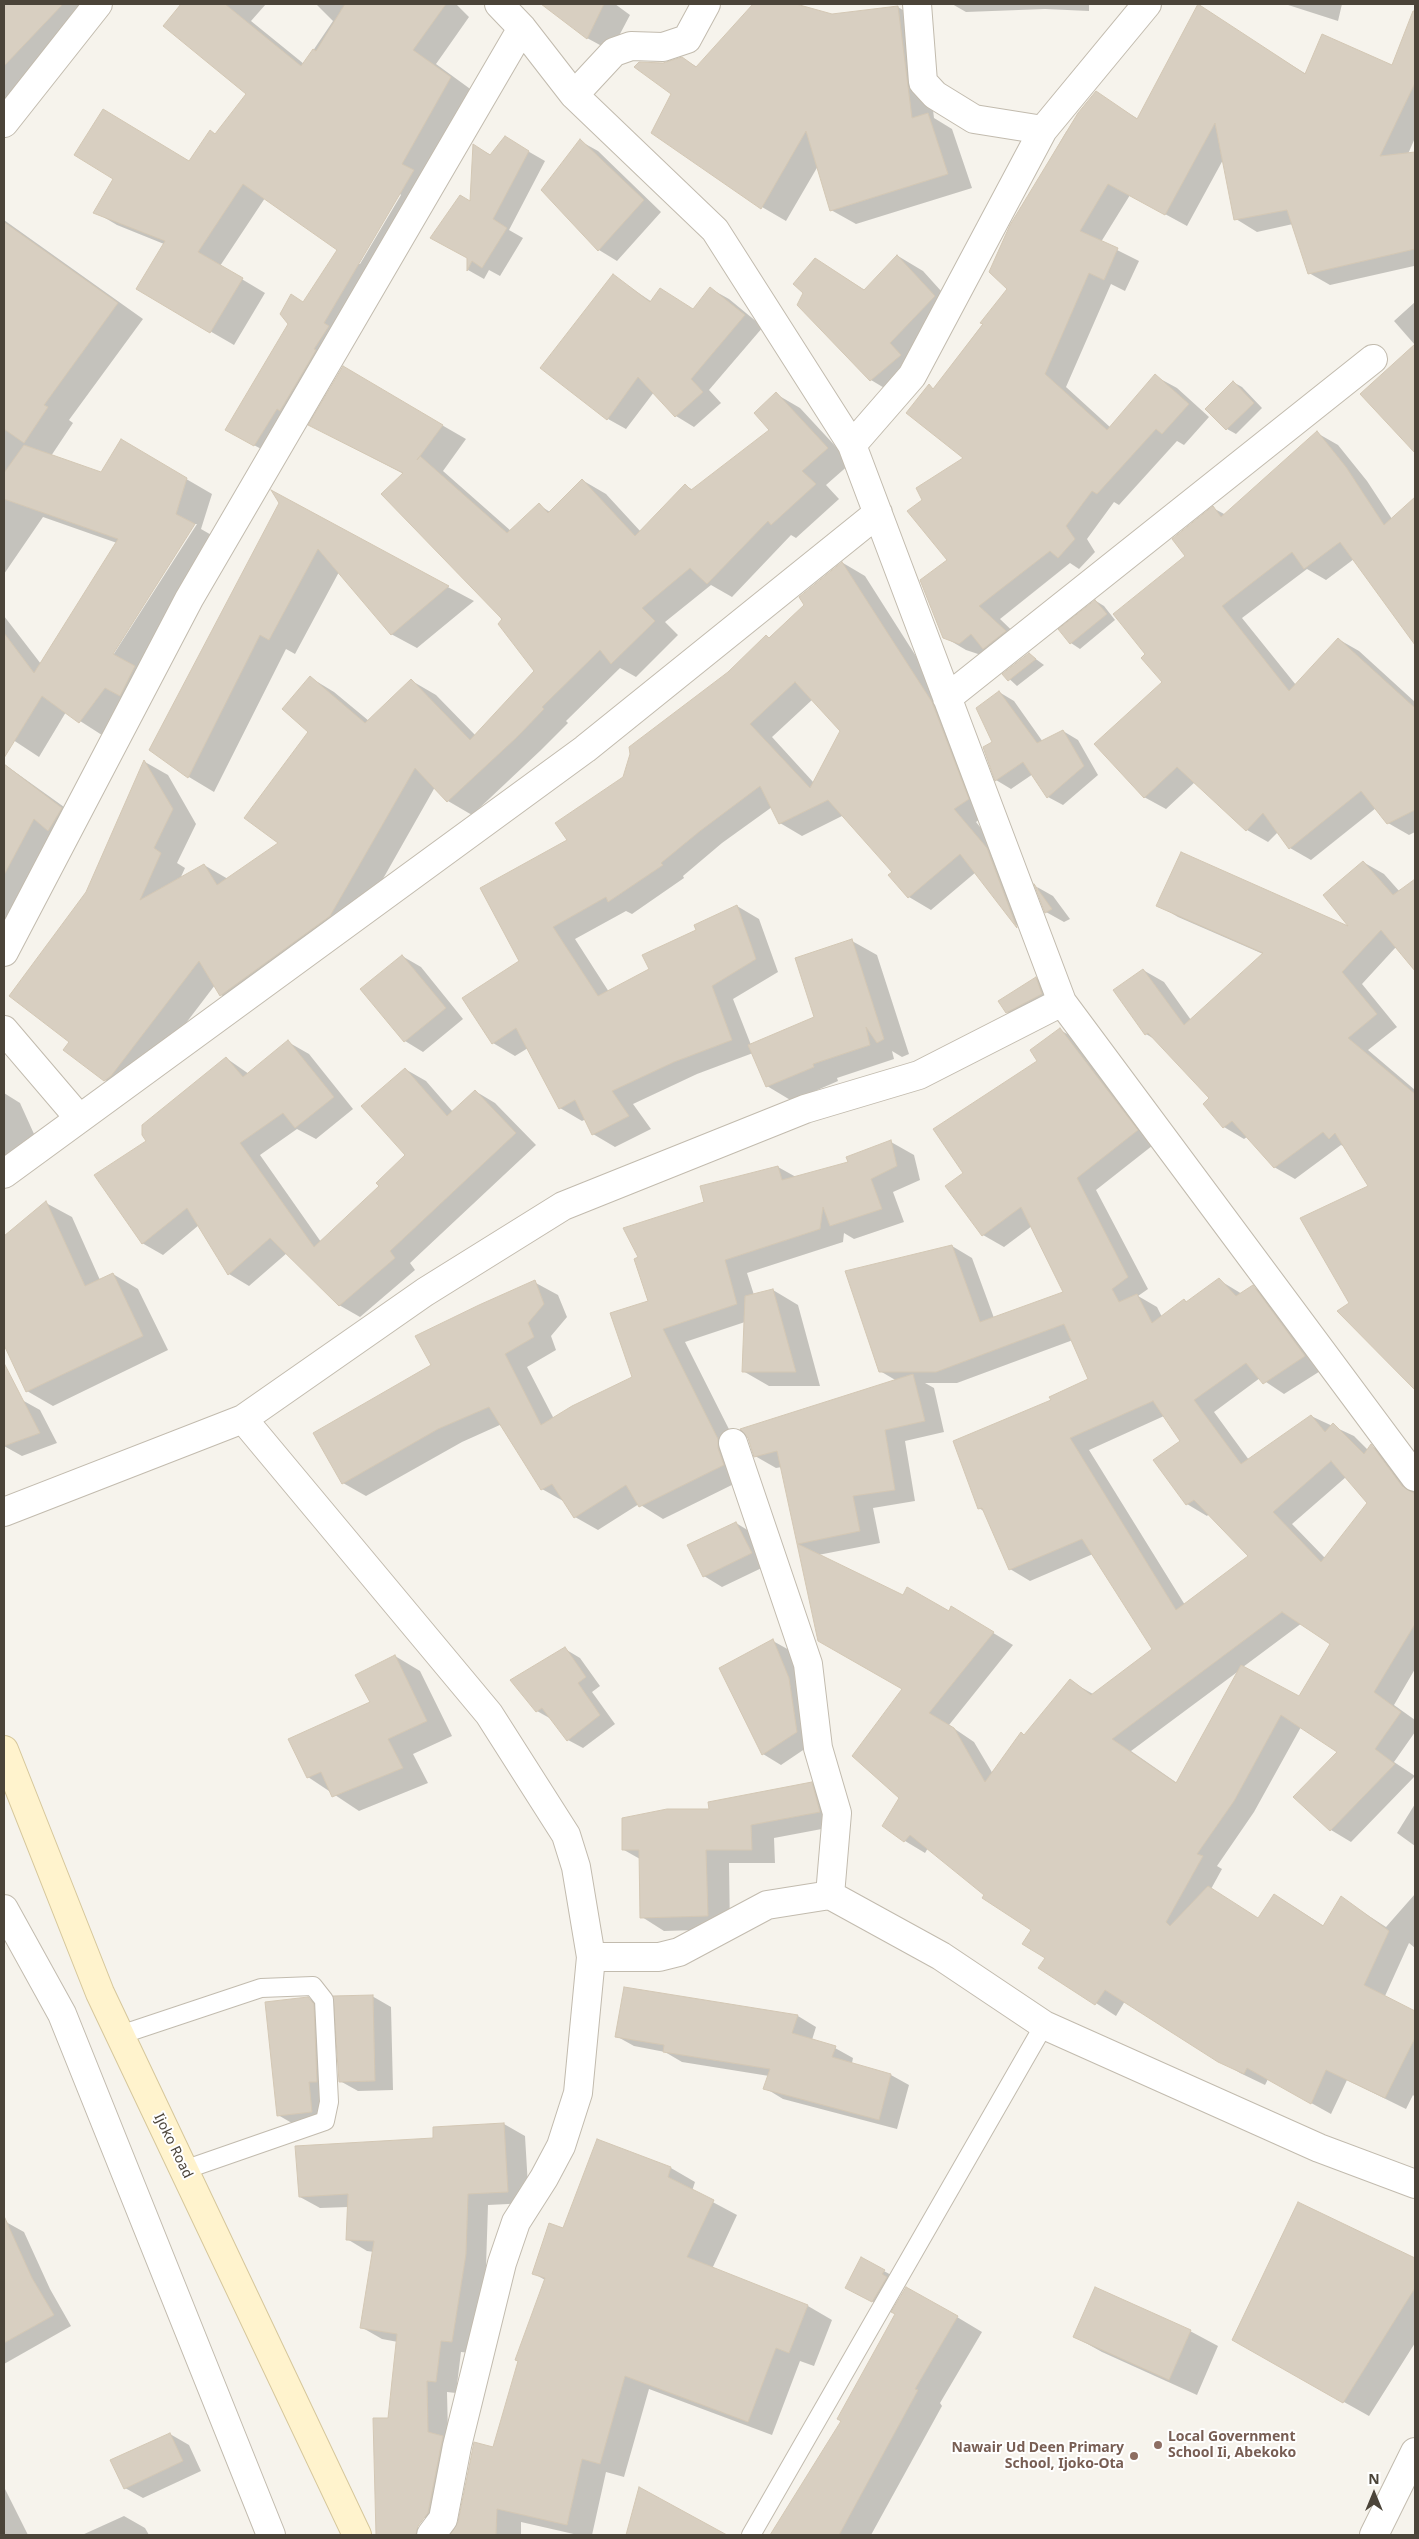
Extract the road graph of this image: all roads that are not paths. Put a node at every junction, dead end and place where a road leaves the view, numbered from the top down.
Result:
1 (98, 4) edge
2 (498, 4) edge
3 (706, 4) edge
4 (917, 4) edge
5 (1147, 4) edge
6 (522, 28) junction
7 (574, 95) junction
8 (4, 124) edge
9 (1043, 130) junction
10 (1372, 359) dead end
11 (852, 445) junction
12 (878, 513) junction
13 (947, 698) junction
14 (4, 952) edge
15 (1062, 1002) junction
16 (4, 1030) edge
17 (79, 1118) junction
18 (4, 1174) edge
19 (243, 1419) junction
20 (733, 1443) dead end
21 (1415, 1477) edge
22 (4, 1512) edge
23 (4, 1750) edge
24 (830, 1895) junction
25 (4, 1909) edge
26 (591, 1957) junction
27 (1044, 2025) junction
28 (120, 2035) junction
29 (184, 2170) junction
30 (1415, 2184) edge
31 (1415, 2452) edge
32 (271, 2535) edge
33 (357, 2535) edge
34 (431, 2535) edge
35 (751, 2535) edge
36 (1374, 2535) edge

1 - 8 street
2 - 6 street
3 - 7 street
4 - 9 street
5 - 9 street
6 - 7 street
6 - 14 street
7 - 11 street
9 - 11 street
10 - 13 street
11 - 12 street
12 - 13 street
12 - 17 street
13 - 15 street
15 - 19 street
15 - 21 street
16 - 17 street
17 - 18 street
19 - 22 street
19 - 26 street
20 - 24 street
23 - 28 main road, Ijoko Road
24 - 26 street
24 - 27 street
25 - 32 street
26 - 34 street
27 - 30 street
27 - 35 lane
28 - 29 main road, Ijoko Road
28 - 29 lane
29 - 33 main road, Ijoko Road
31 - 36 street

